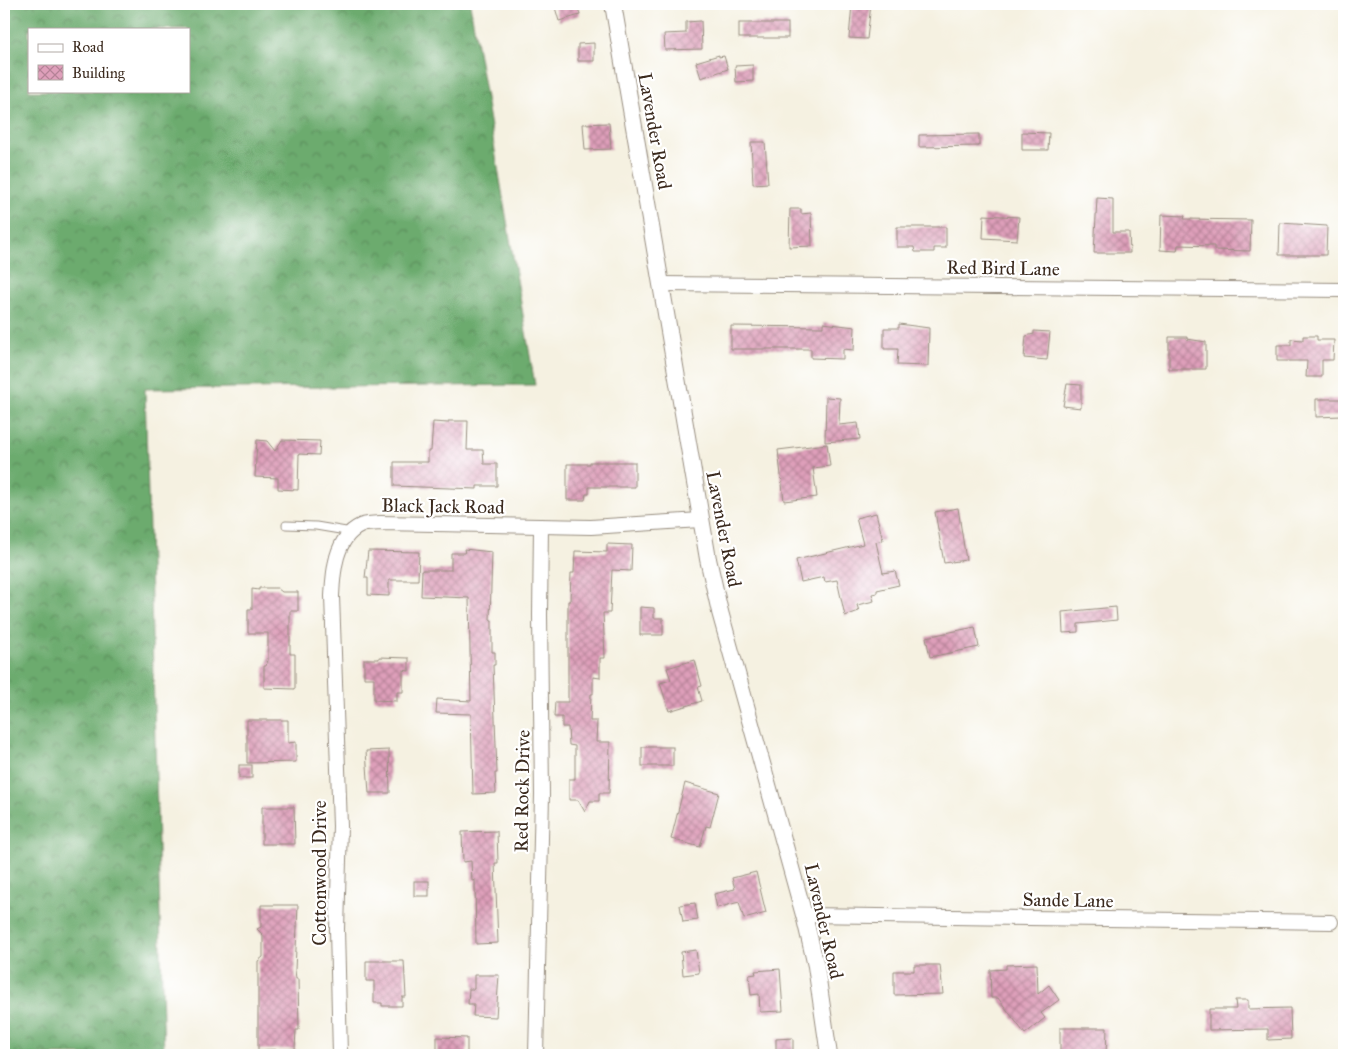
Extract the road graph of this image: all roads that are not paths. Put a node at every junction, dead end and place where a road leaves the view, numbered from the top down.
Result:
1 (613, 4) edge
2 (662, 284) junction
3 (1344, 290) edge
4 (700, 520) junction
5 (286, 525) dead end
6 (541, 526) junction
7 (352, 532) junction
8 (804, 915) junction
9 (1330, 922) dead end
10 (340, 1055) edge
11 (536, 1055) edge
12 (829, 1055) edge

1 - 2 street, Lavender Road
2 - 3 street, Red Bird Lane
2 - 4 street, Lavender Road
4 - 6 street, Black Jack Road
4 - 8 street, Lavender Road
5 - 7 lane
6 - 7 street, Black Jack Road
6 - 11 street, Red Rock Drive
7 - 10 street, Cottonwood Drive
8 - 9 street, Sande Lane
8 - 12 street, Lavender Road

